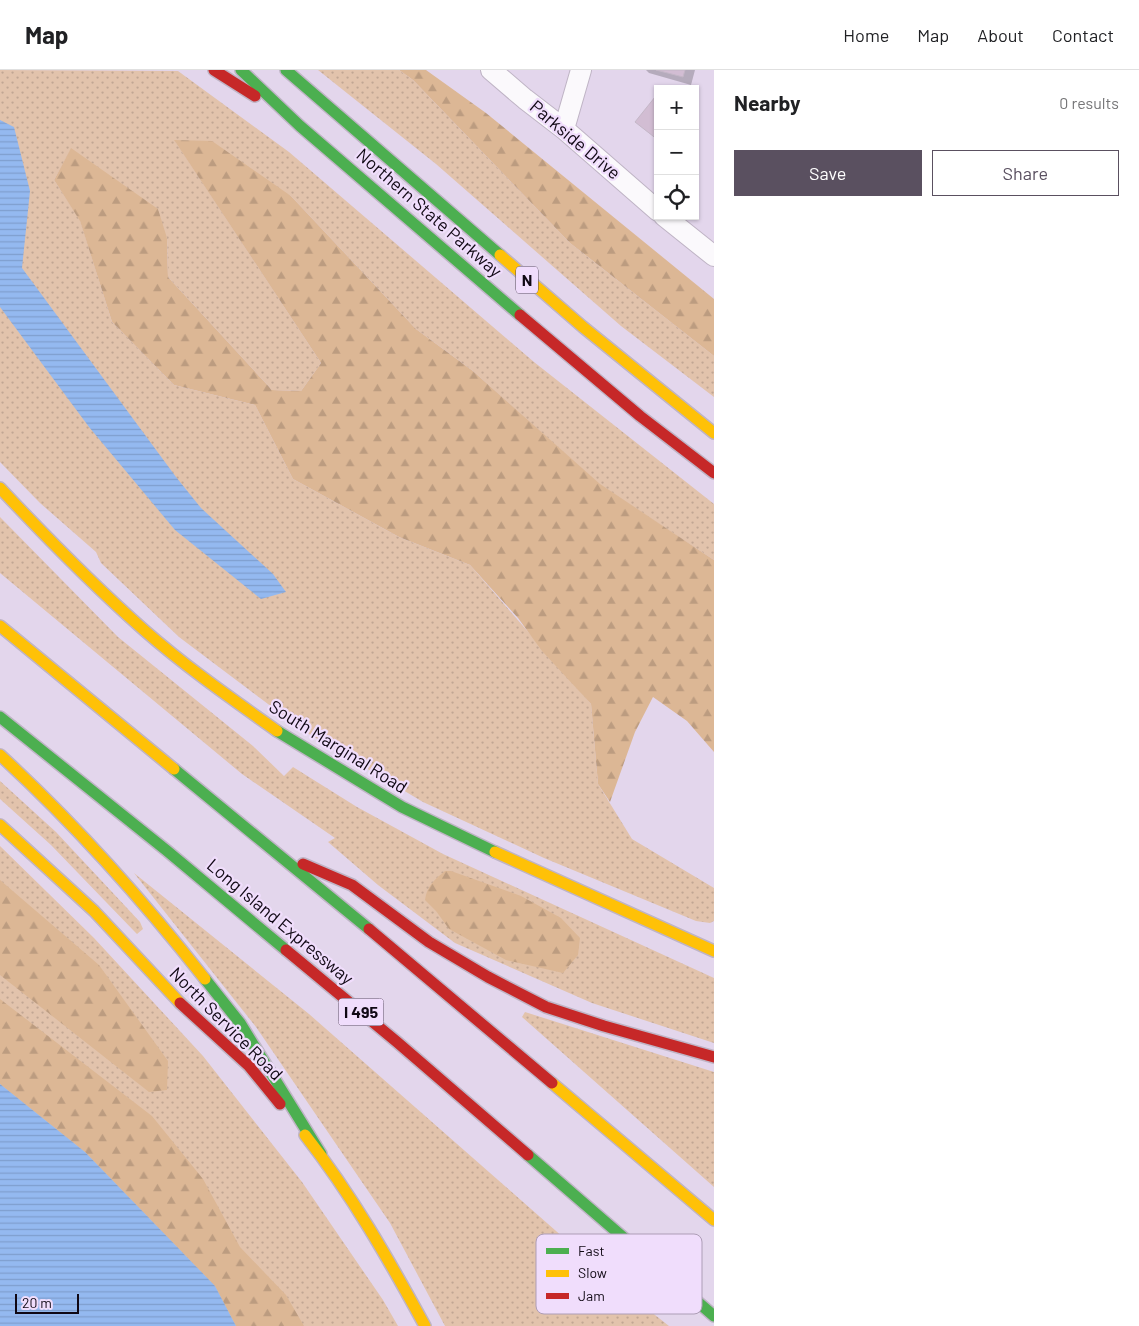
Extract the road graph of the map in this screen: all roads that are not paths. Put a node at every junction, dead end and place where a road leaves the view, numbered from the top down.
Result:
1 (214, 70) edge
2 (241, 70) edge
3 (286, 70) edge
4 (491, 70) edge
5 (581, 70) edge
6 (300, 126) junction
7 (564, 129) junction
8 (654, 208) edge
9 (669, 220) edge
10 (714, 256) edge
11 (714, 432) edge
12 (662, 433) junction
13 (714, 473) edge
14 (714, 486) edge
15 (0, 488) edge
16 (0, 626) edge
17 (0, 717) edge
18 (0, 755) edge
19 (0, 826) edge
20 (275, 851) junction
21 (714, 951) edge
22 (714, 1057) edge
23 (321, 1154) junction
24 (714, 1220) edge
25 (619, 1234) edge
26 (702, 1306) edge
27 (714, 1316) edge
28 (425, 1326) edge

1 - 6 main road
2 - 6 main road, Northern State Parkway / N
3 - 11 main road, Northern State Parkway / N
4 - 7 street, Parkside Drive
5 - 7 street
6 - 12 main road, Northern State Parkway / N
7 - 8 street, Parkside Drive
9 - 10 street
12 - 13 main road, Northern State Parkway / N
12 - 14 main road
15 - 21 main road, South Marginal Road
16 - 20 main road
17 - 25 main road, Long Island Expressway / I 495
18 - 23 main road
19 - 23 main road, North Service Road
20 - 22 main road
20 - 24 main road
23 - 28 main road, North Service Road
26 - 27 main road, Long Island Expressway / I 495

